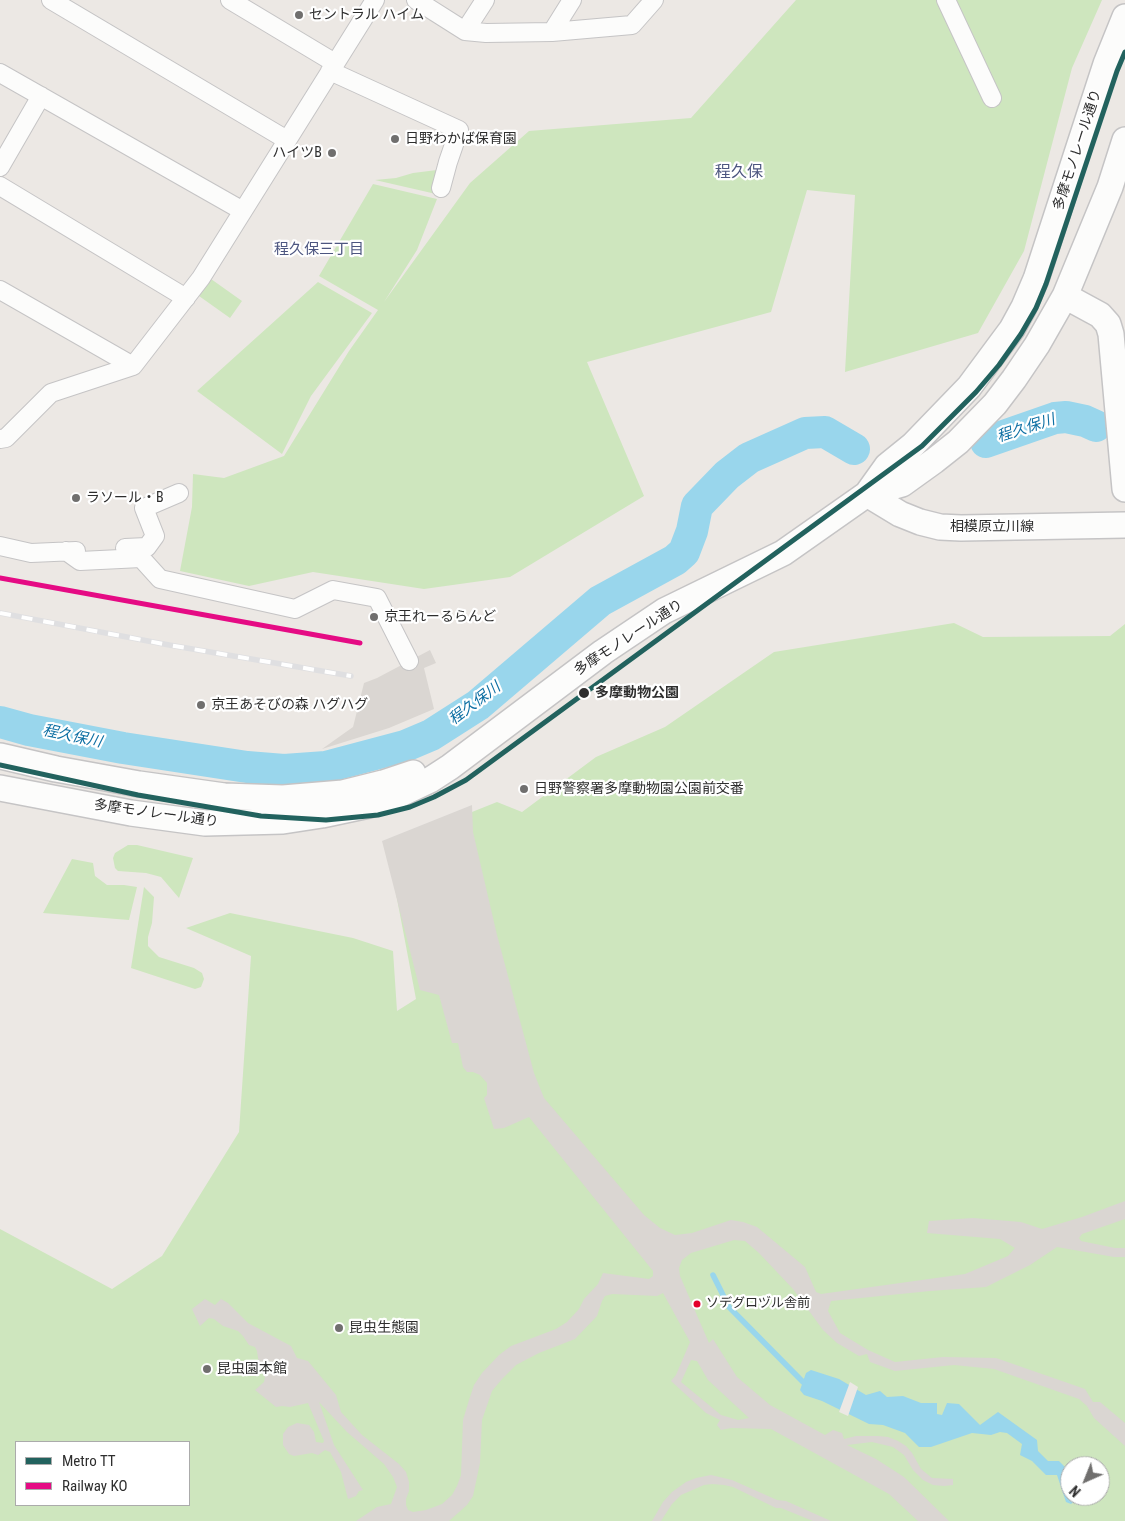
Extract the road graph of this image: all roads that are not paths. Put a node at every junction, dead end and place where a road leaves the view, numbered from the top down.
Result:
1 (51, 0) edge
2 (230, 0) edge
3 (374, 0) edge
4 (416, 0) edge
5 (485, 0) edge
6 (572, 0) edge
7 (654, 0) edge
8 (946, 0) edge
9 (1125, 17) edge
10 (465, 31) junction
11 (552, 32) junction
12 (333, 67) junction
13 (0, 73) edge
14 (41, 96) junction
15 (992, 98) dead end
16 (287, 140) junction
17 (1125, 140) edge
18 (0, 167) edge
19 (0, 186) edge
20 (441, 188) dead end
21 (243, 211) junction
22 (0, 290) edge
23 (1065, 296) junction
24 (186, 298) junction
25 (1120, 362) edge
26 (132, 366) junction
27 (0, 439) edge
28 (1125, 488) edge
29 (179, 493) dead end
30 (867, 494) junction
31 (1125, 525) edge
32 (0, 546) edge
33 (66, 551) junction
34 (409, 661) dead end
35 (476, 747) junction
36 (0, 756) edge
37 (0, 788) edge

1 - 16 street
2 - 12 street
3 - 12 street
4 - 10 street
5 - 10 street
6 - 11 street
7 - 11 street
8 - 15 street
9 - 30 main road, 多摩モノレール通り
10 - 11 street
12 - 16 street
12 - 20 street
13 - 14 street
14 - 18 street
14 - 21 street
16 - 21 street
17 - 23 main road, 多摩モノレール通り
19 - 24 street
21 - 24 street
22 - 26 street
23 - 25 main road
23 - 30 main road, 多摩モノレール通り
24 - 26 street
25 - 28 main road
26 - 27 street
29 - 33 street
30 - 31 main road, 相模原立川線
30 - 35 main road, 多摩モノレール通り
32 - 33 street
33 - 34 street
35 - 36 main road, 多摩モノレール通り
35 - 37 main road, 多摩モノレール通り

